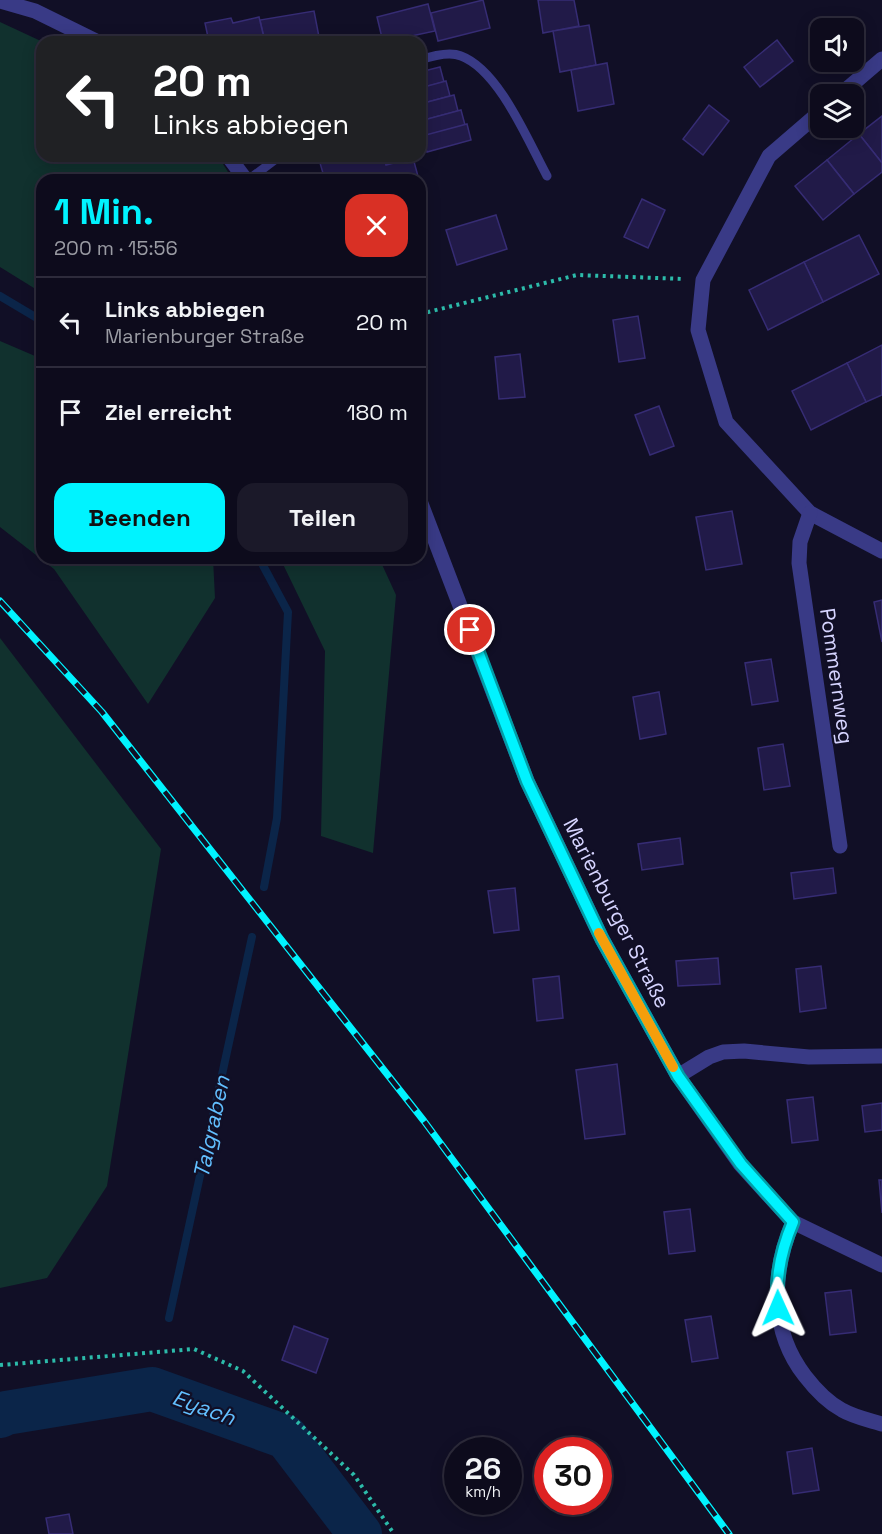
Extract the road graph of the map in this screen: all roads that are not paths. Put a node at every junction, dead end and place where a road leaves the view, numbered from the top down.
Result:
1 (0, 2) edge
2 (85, 36) edge
3 (426, 58) edge
4 (882, 59) edge
5 (853, 84) edge
6 (810, 121) edge
7 (233, 162) edge
8 (272, 162) edge
9 (242, 174) edge
10 (255, 174) edge
11 (547, 176) dead end
12 (810, 513) junction
13 (426, 517) edge
14 (882, 550) edge
15 (840, 846) dead end
16 (882, 1056) edge
17 (678, 1076) junction
18 (793, 1222) junction
19 (882, 1265) edge
20 (882, 1424) edge

1 - 2 street
3 - 11 lane
4 - 5 street
6 - 12 street
7 - 9 street
8 - 10 lane
12 - 14 street
12 - 15 street, Pommernweg
13 - 17 street, Marienburger Straße
16 - 17 street
17 - 18 street, Marienburger Straße
18 - 19 street, Marienburger Straße
18 - 20 street

